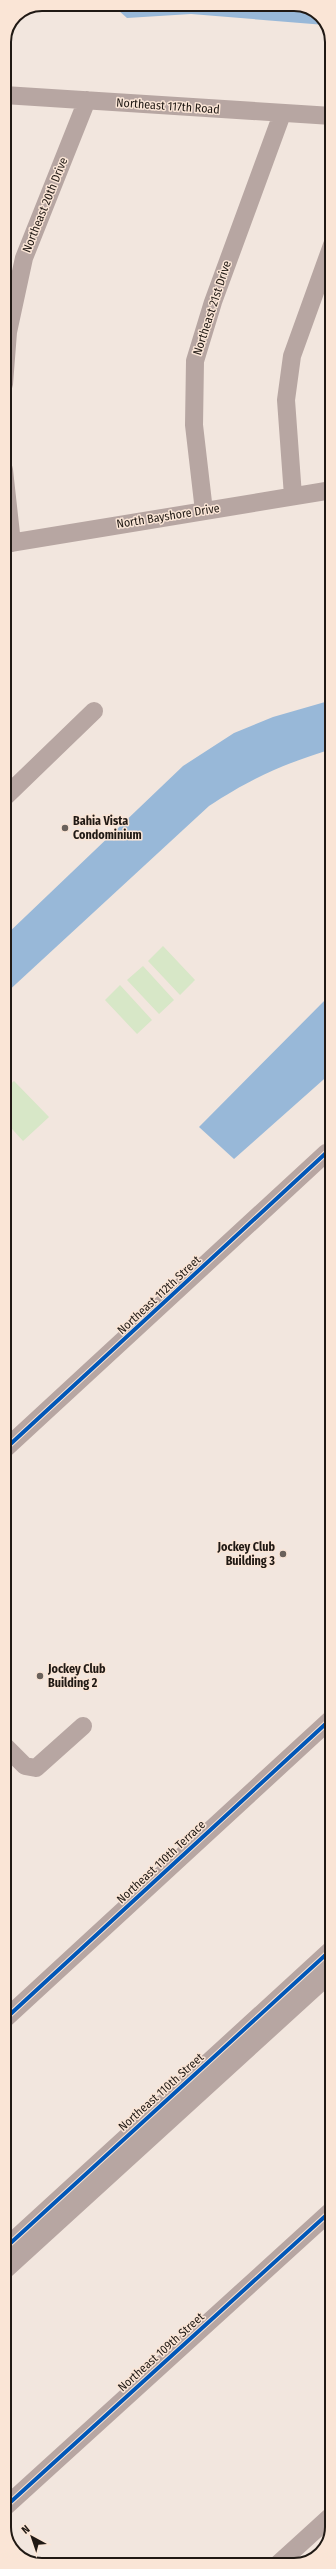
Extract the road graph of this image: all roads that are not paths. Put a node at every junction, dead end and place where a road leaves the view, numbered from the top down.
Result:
1 (11, 95) edge
2 (87, 100) junction
3 (282, 114) junction
4 (325, 116) edge
5 (325, 264) edge
6 (11, 318) edge
7 (325, 491) edge
8 (293, 496) junction
9 (204, 511) junction
10 (11, 543) edge
11 (94, 711) dead end
12 (11, 791) edge
13 (325, 1154) edge
14 (11, 1444) edge
15 (325, 1724) edge
16 (83, 1726) dead end
17 (11, 1752) edge
18 (325, 1955) edge
19 (325, 1978) edge
20 (11, 2014) edge
21 (325, 2216) edge
22 (11, 2243) edge
23 (11, 2265) edge
24 (11, 2502) edge
25 (325, 2521) edge
26 (285, 2558) edge

1 - 2 street, Northeast 117th Road
2 - 3 street, Northeast 117th Road
2 - 6 street, Northeast 20th Drive
3 - 4 street, Northeast 117th Road
3 - 9 street, Northeast 21st Drive
5 - 8 street
7 - 8 street, North Bayshore Drive
8 - 9 street, North Bayshore Drive
9 - 10 street, North Bayshore Drive
11 - 12 street
13 - 14 street, Northeast 112th Street
15 - 20 street, Northeast 110th Terrace
16 - 17 street
18 - 22 street, Northeast 110th Street
19 - 23 street
21 - 24 street, Northeast 109th Street
25 - 26 street

